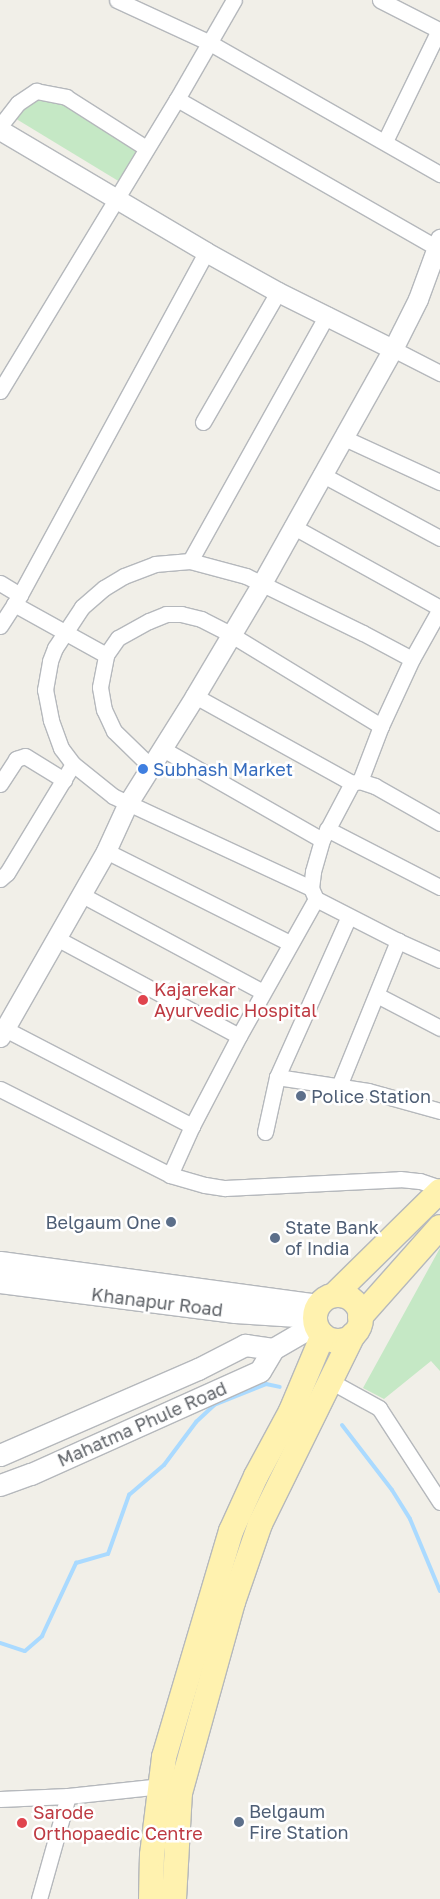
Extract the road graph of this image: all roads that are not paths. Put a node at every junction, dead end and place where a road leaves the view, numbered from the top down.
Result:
1 (117, 0) edge
2 (234, 0) edge
3 (380, 0) edge
4 (210, 43) junction
5 (177, 99) junction
6 (0, 126) edge
7 (0, 130) edge
8 (385, 141) junction
9 (146, 148) junction
10 (440, 174) edge
11 (115, 199) junction
12 (438, 243) edge
13 (206, 252) junction
14 (278, 292) junction
15 (327, 315) junction
16 (393, 349) junction
17 (440, 373) edge
18 (0, 391) edge
19 (203, 422) dead end
20 (342, 437) junction
21 (321, 474) junction
22 (440, 482) edge
23 (292, 526) junction
24 (440, 538) edge
25 (190, 561) junction
26 (0, 583) edge
27 (262, 583) junction
28 (17, 600) junction
29 (440, 609) edge
30 (0, 626) edge
31 (63, 633) junction
32 (230, 634) junction
33 (106, 655) junction
34 (412, 659) junction
35 (195, 696) junction
36 (380, 726) junction
37 (161, 748) junction
38 (74, 764) junction
39 (150, 766) junction
40 (64, 780) junction
41 (356, 782) junction
42 (0, 784) edge
43 (128, 803) junction
44 (440, 823) edge
45 (325, 834) junction
46 (106, 851) junction
47 (0, 879) edge
48 (440, 887) edge
49 (314, 893) junction
50 (82, 895) junction
51 (349, 916) junction
52 (58, 939) junction
53 (398, 941) junction
54 (290, 943) junction
55 (440, 960) edge
56 (263, 992) junction
57 (377, 995) junction
58 (440, 1028) edge
59 (2, 1033) edge
60 (239, 1036) junction
61 (277, 1077) junction
62 (339, 1086) junction
63 (0, 1089) edge
64 (440, 1111) edge
65 (192, 1126) junction
66 (265, 1132) dead end
67 (170, 1175) junction
68 (440, 1190) edge
69 (440, 1227) edge
70 (0, 1262) edge
71 (0, 1282) edge
72 (321, 1316) junction
73 (357, 1326) junction
74 (273, 1349) junction
75 (332, 1382) junction
76 (0, 1455) edge
77 (0, 1485) edge
78 (440, 1502) edge
79 (160, 1786) junction
80 (68, 1796) junction
81 (0, 1799) edge
82 (39, 1899) edge
83 (151, 1899) edge
84 (174, 1899) edge

1 - 4 street
2 - 4 street
3 - 8 street
4 - 5 street
4 - 8 street
5 - 9 street
5 - 12 street
6 - 9 street
7 - 11 street
8 - 10 street
9 - 11 street
11 - 13 street
11 - 18 street
12 - 16 street
13 - 14 street
13 - 28 street
14 - 15 street
14 - 19 street
15 - 16 street
15 - 25 street
16 - 17 street
16 - 20 street
20 - 21 street
20 - 22 street
21 - 23 street
21 - 24 street
23 - 27 street
23 - 29 street
25 - 27 street
25 - 31 street
26 - 28 street
27 - 32 street
27 - 34 street
28 - 30 street
28 - 31 street
29 - 34 street
31 - 33 street
31 - 38 street
32 - 33 street
32 - 35 street
32 - 36 street
33 - 39 street
34 - 36 street
35 - 37 street
35 - 41 street
36 - 41 street
37 - 39 street
37 - 45 street
38 - 40 street
38 - 43 street
39 - 43 street
40 - 42 street
40 - 47 street
41 - 44 street
41 - 45 street
43 - 46 street
43 - 49 street
45 - 48 street
45 - 49 street
46 - 50 street
46 - 54 street
49 - 51 street
49 - 54 street
50 - 52 street
50 - 56 street
51 - 53 street
51 - 61 street
52 - 59 street
52 - 60 street
53 - 55 street
53 - 57 street
54 - 56 street
56 - 60 street
57 - 58 street
57 - 62 street
59 - 65 street
60 - 65 street
61 - 62 street
61 - 66 street
62 - 64 street
63 - 67 street
65 - 67 street
67 - 68 street
68 - 72 main road
69 - 73 main road
70 - 72 main road
71 - 72 main road, Khanapur Road
72 - 73 main road
72 - 73 main road
72 - 74 main road
72 - 79 main road
73 - 75 main road
74 - 76 main road, Mahatma Phule Road
74 - 77 main road, Mahatma Phule Road
75 - 78 street
75 - 84 main road
79 - 80 street
79 - 83 main road
80 - 81 street
80 - 82 street

